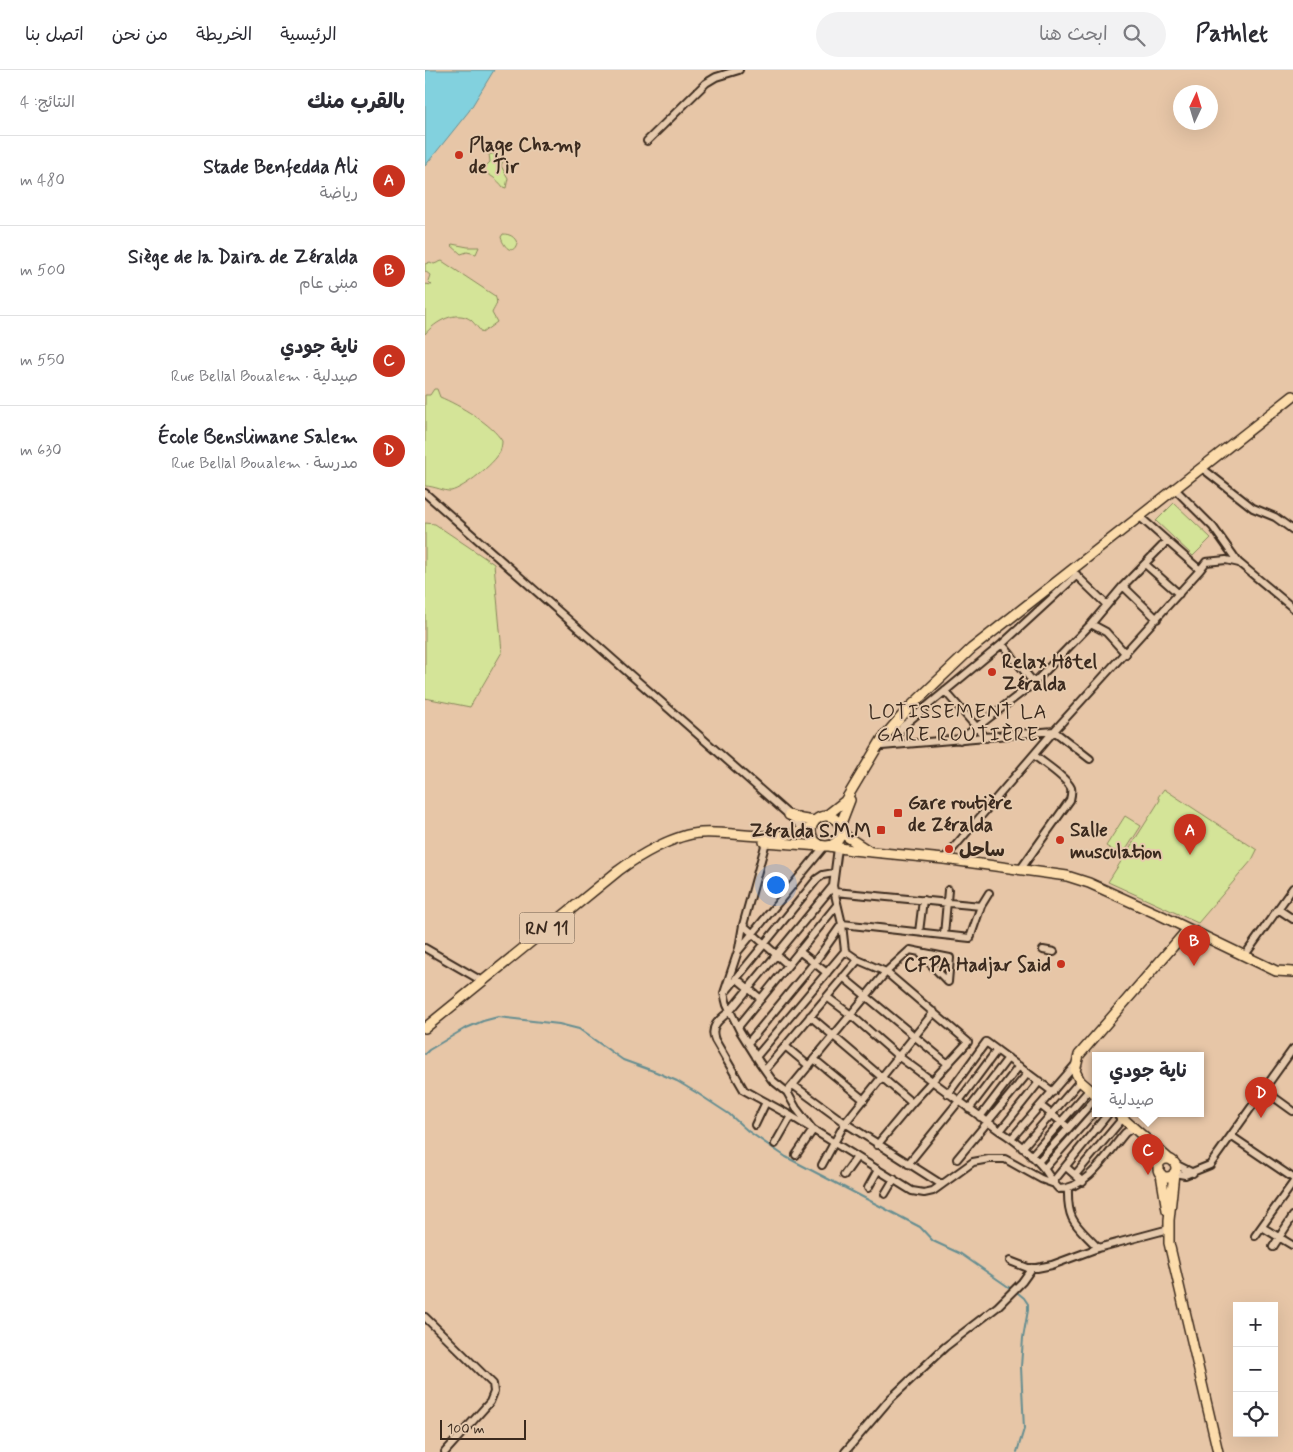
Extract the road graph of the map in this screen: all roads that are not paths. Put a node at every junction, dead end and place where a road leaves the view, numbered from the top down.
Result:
1 (739, 70) edge
2 (647, 140) dead end
3 (1293, 396) edge
4 (1202, 468) junction
5 (1175, 489) junction
6 (425, 493) edge
7 (1140, 517) junction
8 (1293, 530) edge
9 (1167, 541) junction
10 (1239, 563) junction
11 (1145, 564) junction
12 (1200, 570) junction
13 (1074, 573) junction
14 (1123, 586) junction
15 (1179, 594) junction
16 (1107, 605) junction
17 (1293, 608) edge
18 (1157, 619) junction
19 (1091, 624) junction
20 (1001, 644) junction
21 (1126, 654) junction
22 (1034, 683) junction
23 (945, 691) junction
24 (977, 727) junction
25 (1054, 731) junction
26 (888, 733) junction
27 (986, 738) junction
28 (960, 740) junction
29 (895, 744) junction
30 (881, 746) junction
31 (1034, 755) junction
32 (1090, 760) dead end
33 (826, 816) junction
34 (791, 817) junction
35 (840, 828) junction
36 (810, 829) junction
37 (792, 835) junction
38 (677, 839) junction
39 (766, 842) junction
40 (828, 847) junction
41 (869, 851) junction
42 (944, 859) junction
43 (1020, 870) junction
44 (834, 873) junction
45 (1293, 888) edge
46 (834, 889) junction
47 (948, 890) dead end
48 (989, 893) dead end
49 (923, 900) junction
50 (947, 902) junction
51 (837, 905) junction
52 (981, 906) junction
53 (1278, 909) junction
54 (1293, 919) edge
55 (842, 924) junction
56 (743, 925) junction
57 (1188, 929) junction
58 (919, 932) junction
59 (751, 934) junction
60 (944, 935) junction
61 (763, 945) junction
62 (425, 948) edge
63 (1043, 950) dead end
64 (738, 951) junction
65 (799, 951) junction
66 (845, 951) junction
67 (919, 952) junction
68 (1054, 952) dead end
69 (1245, 955) junction
70 (776, 956) junction
71 (857, 960) junction
72 (815, 962) junction
73 (788, 966) junction
74 (886, 972) junction
75 (1293, 972) edge
76 (827, 973) junction
77 (843, 977) junction
78 (736, 978) junction
79 (482, 981) junction
80 (748, 989) junction
81 (724, 993) junction
82 (867, 996) junction
83 (827, 997) junction
84 (761, 999) junction
85 (730, 1011) junction
86 (933, 1012) junction
87 (851, 1015) junction
88 (810, 1016) junction
89 (738, 1027) junction
90 (425, 1028) edge
91 (833, 1036) junction
92 (915, 1037) junction
93 (748, 1043) junction
94 (785, 1046) junction
95 (997, 1050) junction
96 (1293, 1050) edge
97 (756, 1056) junction
98 (898, 1056) junction
99 (1008, 1058) junction
100 (814, 1059) junction
101 (948, 1064) junction
102 (1076, 1064) junction
103 (809, 1066) junction
104 (1019, 1066) junction
105 (765, 1070) junction
106 (1028, 1073) junction
107 (882, 1077) junction
108 (931, 1081) junction
109 (1040, 1081) junction
110 (1080, 1081) junction
111 (793, 1085) junction
112 (1264, 1090) junction
113 (1092, 1091) edge
114 (787, 1092) junction
115 (1053, 1092) junction
116 (1092, 1093) edge
117 (948, 1094) junction
118 (863, 1100) junction
119 (959, 1101) junction
120 (766, 1102) junction
121 (1092, 1102) edge
122 (912, 1103) junction
123 (1041, 1106) junction
124 (969, 1109) junction
125 (1293, 1111) edge
126 (1051, 1114) junction
127 (1092, 1114) edge
128 (791, 1116) junction
129 (980, 1117) junction
130 (1106, 1117) edge
131 (1120, 1117) edge
132 (1122, 1117) edge
133 (1061, 1122) junction
134 (845, 1123) junction
135 (988, 1123) junction
136 (755, 1125) dead end
137 (1069, 1128) junction
138 (813, 1130) junction
139 (1137, 1130) junction
140 (1000, 1131) junction
141 (1231, 1136) junction
142 (1013, 1138) junction
143 (835, 1143) junction
144 (775, 1144) dead end
145 (877, 1144) junction
146 (1022, 1148) junction
147 (796, 1155) dead end
148 (1031, 1156) junction
149 (857, 1157) junction
150 (957, 1159) dead end
151 (1038, 1162) junction
152 (908, 1164) junction
153 (822, 1165) dead end
154 (1066, 1167) junction
155 (1173, 1167) junction
156 (878, 1170) junction
157 (1044, 1170) junction
158 (1160, 1171) junction
159 (845, 1175) dead end
160 (1075, 1175) junction
161 (1293, 1178) edge
162 (893, 1179) junction
163 (1083, 1182) junction
164 (1052, 1183) junction
165 (1293, 1183) edge
166 (941, 1184) junction
167 (868, 1188) dead end
168 (1069, 1189) junction
169 (885, 1194) dead end
170 (1293, 1216) edge
171 (1169, 1224) junction
172 (1262, 1227) junction
173 (1255, 1236) dead end
174 (1278, 1237) junction
175 (1292, 1246) edge
176 (1273, 1247) dead end
177 (1098, 1248) junction
178 (1010, 1261) dead end
179 (1032, 1268) junction
180 (425, 1317) edge
181 (445, 1452) edge
182 (845, 1452) edge
183 (1218, 1452) edge

1 - 2 street
3 - 4 main road
4 - 5 main road
4 - 8 street
5 - 7 main road
5 - 10 street
6 - 34 street
7 - 9 street
7 - 13 main road
9 - 11 street
9 - 12 street
10 - 12 street
10 - 17 street
11 - 14 street
11 - 15 street
12 - 15 street
13 - 16 street
13 - 20 street
13 - 26 main road
14 - 16 street
14 - 18 street
15 - 18 street
16 - 19 street
18 - 21 street
19 - 21 street
19 - 22 street
20 - 22 street
20 - 23 street
21 - 25 street
22 - 24 street
23 - 24 street
23 - 29 street
24 - 27 street
24 - 28 street
25 - 27 street
25 - 31 street
25 - 32 street
26 - 30 main road
26 - 33 main road
27 - 28 street
28 - 29 street
29 - 30 street
30 - 35 main road
31 - 42 street
31 - 43 street
33 - 35 main road
33 - 36 main road
34 - 36 street
34 - 36 main road
34 - 37 main road
35 - 40 main road
35 - 41 main road
36 - 37 main road
36 - 40 main road
37 - 38 main road
38 - 39 main road, RN 11
38 - 79 main road, RN 11
39 - 40 main road, RN 11
39 - 56 street
40 - 41 main road, RN 11
40 - 44 street
40 - 59 street
41 - 42 main road, RN 11
42 - 43 main road, RN 11
43 - 57 main road, RN 11
44 - 46 street
44 - 61 street
45 - 53 street
46 - 49 street
46 - 51 street
46 - 70 street
47 - 50 street
48 - 52 street
49 - 50 street
49 - 58 street
50 - 52 street
50 - 60 street
51 - 55 street
51 - 65 street
52 - 60 street
53 - 54 street
53 - 69 street
55 - 58 street
55 - 66 street
55 - 72 street
56 - 59 street
56 - 64 street
57 - 69 main road, RN 11
57 - 102 main road
58 - 60 street
59 - 61 street
59 - 64 street
61 - 70 street
61 - 78 street
62 - 79 street
63 - 68 street
64 - 81 street
65 - 72 street
65 - 73 street
66 - 71 street
66 - 76 street
67 - 67 street
67 - 74 street
69 - 75 main road, RN 11
70 - 73 street
70 - 80 street
71 - 74 street
71 - 77 street
72 - 76 street
72 - 93 street
73 - 84 street
74 - 82 street
74 - 86 street
76 - 97 street
77 - 82 street
77 - 83 street
78 - 80 street
78 - 81 street
79 - 90 main road, RN 11
80 - 84 street
80 - 85 street
81 - 85 street
82 - 87 street
82 - 92 street
83 - 87 street
83 - 88 street
84 - 89 street
85 - 89 street
85 - 120 street
86 - 92 street
86 - 101 street
87 - 91 street
87 - 98 street
88 - 91 street
88 - 94 street
89 - 93 street
91 - 100 street
91 - 107 street
92 - 98 street
92 - 101 street
93 - 97 street
94 - 103 street
94 - 105 street
95 - 99 street
95 - 117 street
95 - 119 street
96 - 112 street
97 - 105 street
98 - 107 street
98 - 108 street
99 - 104 street
99 - 124 street
100 - 103 street
100 - 118 street
101 - 108 street
102 - 110 main road
102 - 115 street
103 - 111 street
104 - 106 street
104 - 129 street
105 - 114 street
106 - 109 street
106 - 135 street
107 - 118 street
107 - 122 street
108 - 117 street
108 - 122 street
109 - 115 street
109 - 140 street
110 - 113 main road
110 - 126 street
111 - 114 street
111 - 134 street
112 - 125 street
112 - 141 street
114 - 138 street
115 - 123 street
116 - 133 street
117 - 119 street
118 - 134 street
119 - 124 street
119 - 152 street
120 - 128 street
120 - 136 street
121 - 137 street
122 - 145 street
123 - 126 street
123 - 142 street
124 - 129 street
126 - 133 street
126 - 146 street
127 - 157 street
128 - 138 street
128 - 144 street
129 - 135 street
130 - 154 street
131 - 160 street
132 - 139 main road
133 - 137 street
133 - 148 street
134 - 143 street
134 - 145 street
135 - 140 street
135 - 150 street
137 - 151 street
138 - 143 street
138 - 147 street
139 - 155 main road
139 - 158 main road
139 - 163 street
140 - 142 street
141 - 155 street
141 - 161 street
142 - 146 street
143 - 149 street
143 - 153 street
145 - 152 street
146 - 148 street
148 - 151 street
149 - 156 street
149 - 159 street
151 - 157 street
152 - 166 street
154 - 160 street
154 - 164 street
155 - 158 main road
155 - 158 main road
155 - 171 main road
156 - 162 street
156 - 167 street
157 - 164 street
158 - 171 main road
160 - 163 street
162 - 166 street
162 - 169 street
163 - 168 street
164 - 166 street
164 - 168 street
165 - 172 street
168 - 177 street
170 - 174 street
171 - 177 street
171 - 183 main road
172 - 173 street
172 - 174 street
174 - 175 street
174 - 176 street
177 - 179 street
178 - 179 street
179 - 182 street
180 - 181 street

